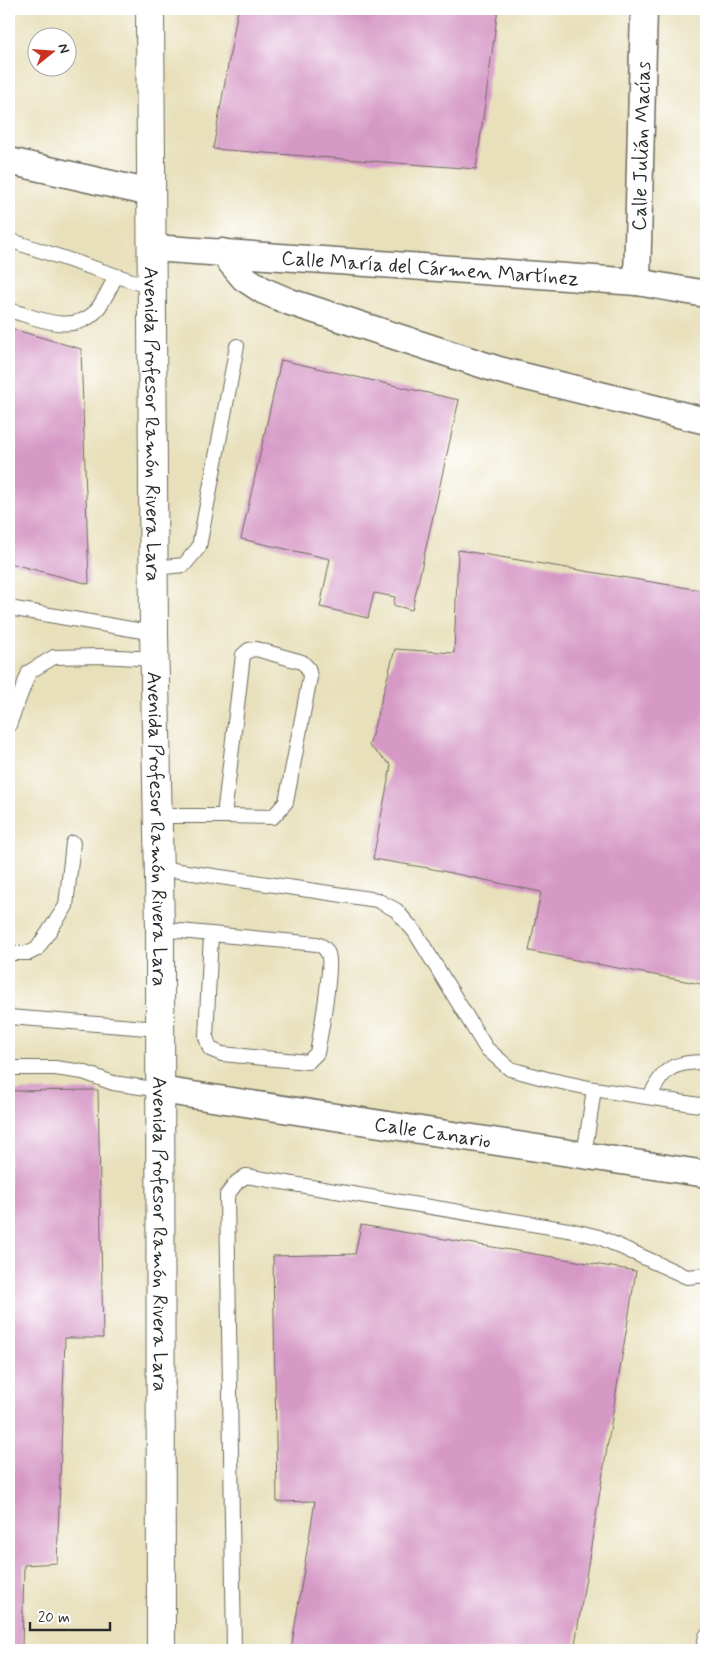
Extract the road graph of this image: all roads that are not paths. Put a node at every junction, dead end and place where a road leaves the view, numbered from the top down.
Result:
1 (150, 9) edge
2 (644, 9) edge
3 (9, 161) edge
4 (151, 193) junction
5 (9, 240) edge
6 (153, 248) junction
7 (222, 252) junction
8 (116, 276) junction
9 (637, 282) junction
10 (153, 288) junction
11 (706, 294) edge
12 (9, 310) edge
13 (237, 346) dead end
14 (706, 421) edge
15 (154, 568) junction
16 (9, 608) edge
17 (155, 646) junction
18 (9, 725) edge
19 (158, 816) junction
20 (224, 816) junction
21 (73, 843) dead end
22 (159, 868) junction
23 (160, 929) junction
24 (211, 934) junction
25 (9, 953) edge
26 (9, 1017) edge
27 (159, 1029) junction
28 (706, 1062) edge
29 (9, 1068) edge
30 (594, 1089) junction
31 (160, 1090) junction
32 (650, 1097) junction
33 (706, 1106) edge
34 (584, 1156) junction
35 (706, 1174) edge
36 (706, 1275) edge
37 (706, 1636) edge
38 (161, 1650) edge
39 (234, 1650) edge
40 (703, 1650) edge

1 - 4 main road, Avenida Profesor Ramón Rivera Lara
2 - 9 street, Calle Julián Macías
3 - 4 street
4 - 6 main road, Avenida Profesor Ramón Rivera Lara
5 - 8 lane
6 - 7 street, Calle María del Cármen Martínez
6 - 10 main road, Avenida Profesor Ramón Rivera Lara
7 - 9 street, Calle María del Cármen Martínez
7 - 14 street
8 - 10 lane
8 - 12 lane
9 - 11 street, Calle María del Cármen Martínez
10 - 15 main road, Avenida Profesor Ramón Rivera Lara
13 - 15 lane
15 - 17 main road, Avenida Profesor Ramón Rivera Lara
16 - 17 lane
17 - 18 lane
17 - 19 main road, Avenida Profesor Ramón Rivera Lara
19 - 20 lane
19 - 22 main road, Avenida Profesor Ramón Rivera Lara
20 - 20 lane
21 - 25 lane
22 - 23 main road, Avenida Profesor Ramón Rivera Lara
22 - 30 lane
23 - 24 lane
23 - 27 main road, Avenida Profesor Ramón Rivera Lara
24 - 24 lane
26 - 27 lane
27 - 31 main road, Avenida Profesor Ramón Rivera Lara
28 - 32 lane
29 - 31 lane
30 - 32 lane
30 - 34 lane
31 - 34 street, Calle Canario
31 - 38 main road, Avenida Profesor Ramón Rivera Lara
32 - 33 lane
34 - 35 street, Calle Canario
36 - 39 lane
37 - 40 lane

